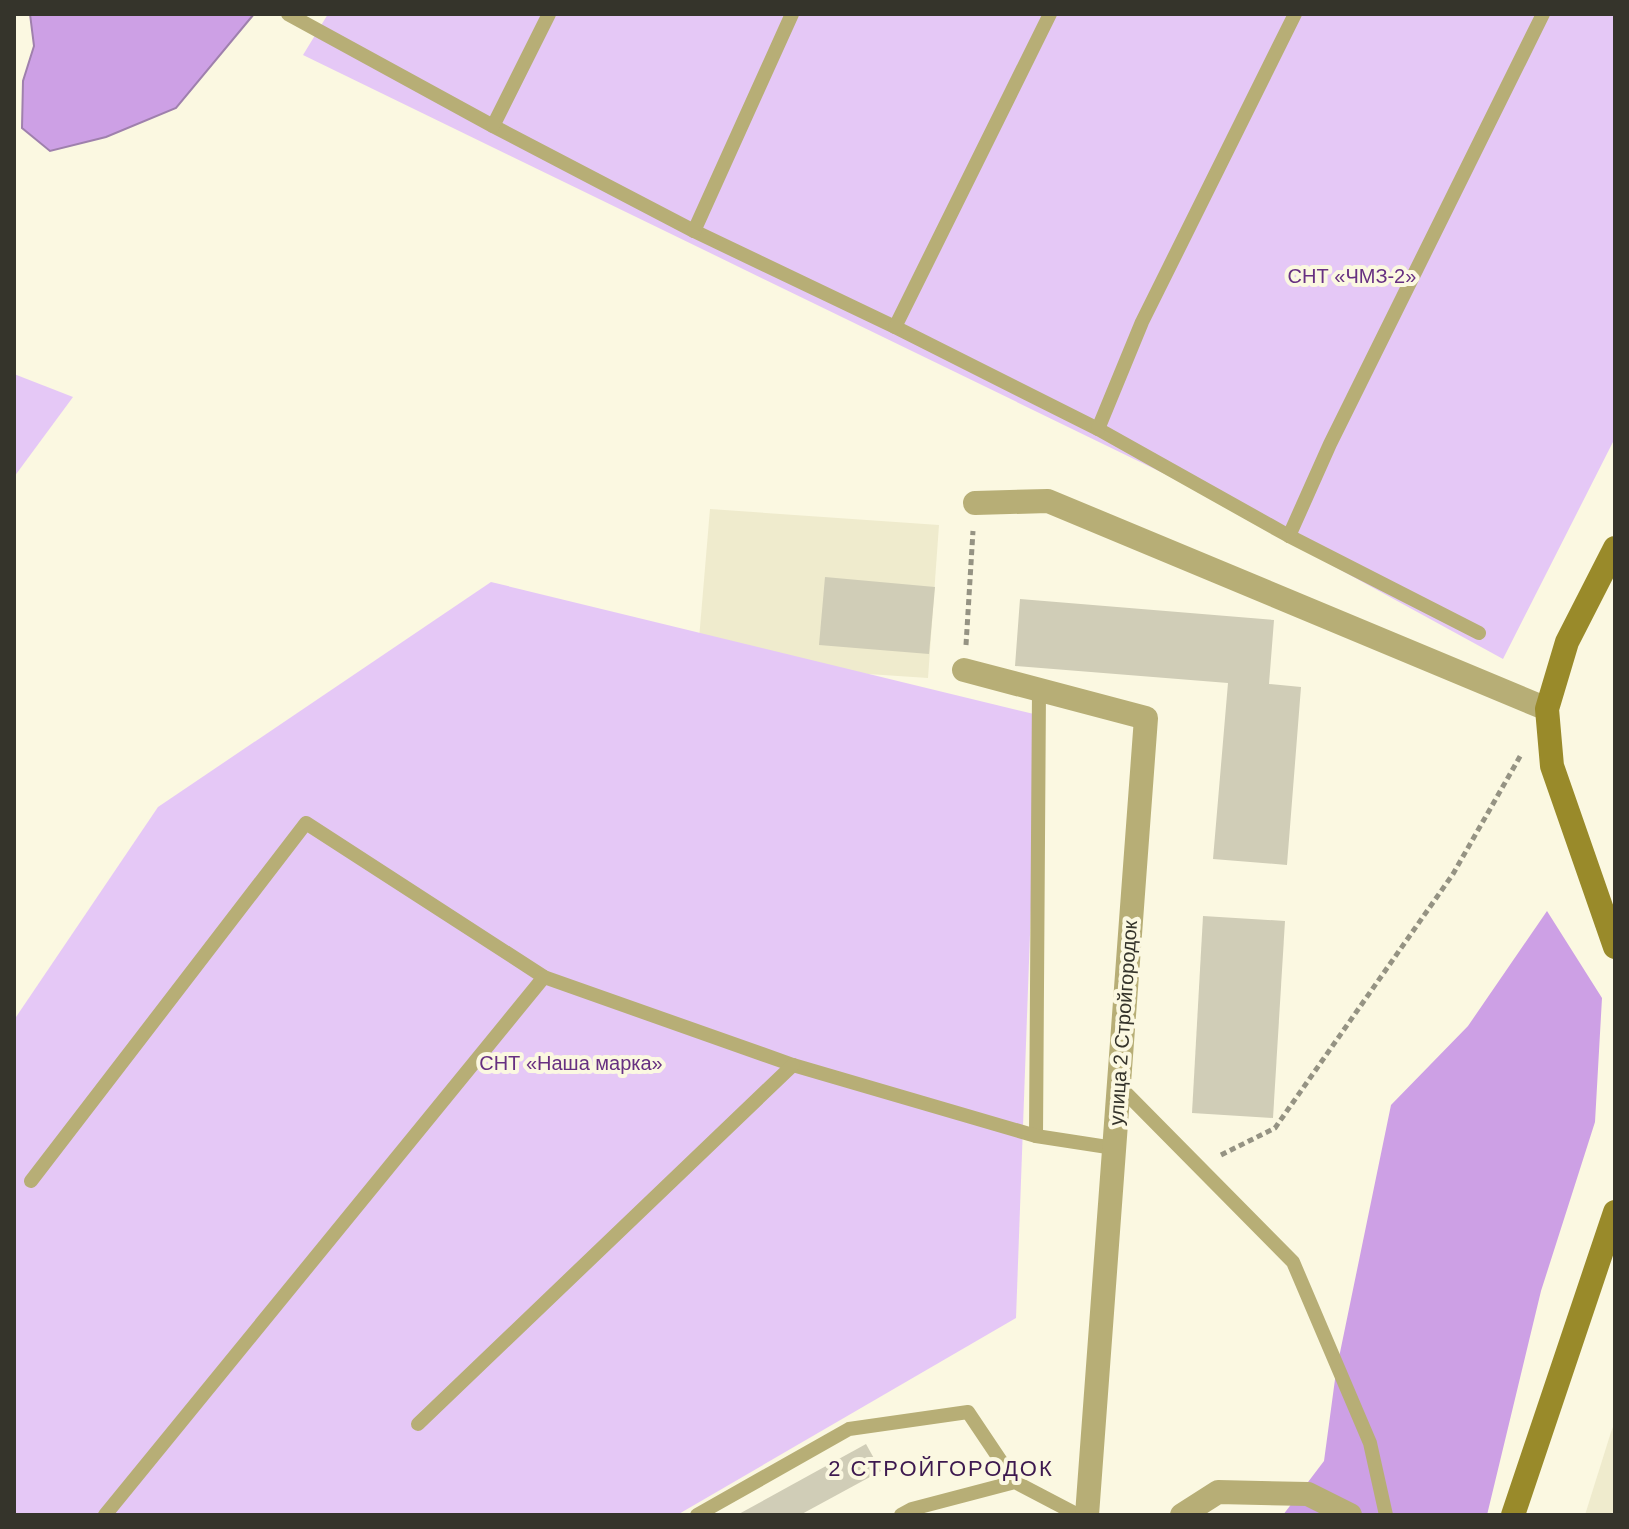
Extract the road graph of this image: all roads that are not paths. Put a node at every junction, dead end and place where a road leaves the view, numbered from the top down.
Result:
1 (288, 14) edge
2 (549, 14) edge
3 (792, 14) edge
4 (1050, 14) edge
5 (1295, 14) edge
6 (1543, 14) edge
7 (493, 126) junction
8 (694, 231) junction
9 (895, 327) junction
10 (1098, 429) junction
11 (975, 503) road end
12 (1289, 536) junction
13 (1615, 548) edge
14 (1479, 633) dead end
15 (964, 670) road end
16 (1039, 690) junction
17 (1547, 709) junction
18 (1615, 947) edge
19 (544, 977) junction
20 (793, 1065) junction
21 (1119, 1085) junction
22 (1036, 1136) junction
23 (1114, 1148) junction
24 (31, 1181) dead end
25 (1615, 1212) edge
26 (418, 1424) dead end
27 (1015, 1482) junction
28 (907, 1513) edge
29 (105, 1515) edge
30 (697, 1515) edge
31 (1078, 1515) edge
32 (1087, 1515) edge
33 (1182, 1515) edge
34 (1350, 1515) edge
35 (1386, 1515) edge
36 (1513, 1515) edge

1 - 7 lane
2 - 7 lane
3 - 8 lane
4 - 9 lane
5 - 10 lane
6 - 12 lane
7 - 8 lane
8 - 9 lane
9 - 10 lane
10 - 12 lane
11 - 17 street
12 - 14 lane
13 - 17 street
15 - 16 street, улица 2 Стройгородок
16 - 21 street, улица 2 Стройгородок
16 - 22 lane
17 - 18 street
19 - 20 lane
19 - 24 lane
19 - 29 lane
20 - 22 lane
20 - 26 lane
21 - 23 street, улица 2 Стройгородок
21 - 35 lane
22 - 23 lane
23 - 32 street, улица 2 Стройгородок
25 - 36 street
27 - 28 lane
27 - 30 lane
27 - 31 lane
33 - 34 street

